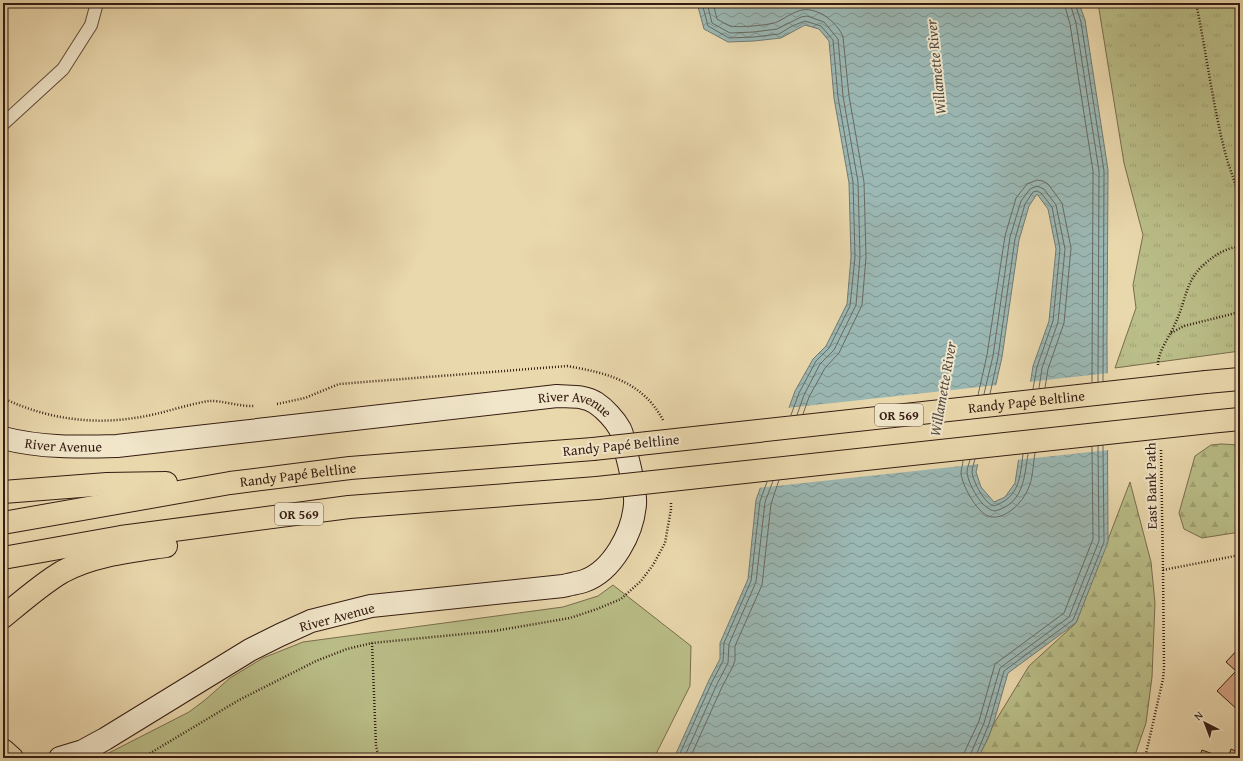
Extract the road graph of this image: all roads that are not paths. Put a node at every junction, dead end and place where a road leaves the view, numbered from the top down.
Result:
1 (97, 3) edge
2 (3, 124) edge
3 (1240, 379) edge
4 (1240, 419) edge
5 (3, 438) edge
6 (230, 483) junction
7 (3, 492) edge
8 (478, 497) junction
9 (3, 523) edge
10 (3, 558) edge
11 (3, 618) edge
12 (3, 750) edge
13 (3, 756) edge
14 (10, 758) edge
15 (60, 758) edge

1 - 2 lane
3 - 6 highway, Randy Papé Beltline / OR 569, bridge
4 - 8 highway, OR 569, bridge
5 - 15 street, River Avenue
6 - 7 highway
6 - 9 highway, Randy Papé Beltline / OR 569
8 - 10 highway, OR 569
8 - 11 highway
12 - 14 highway
13 - 14 street

